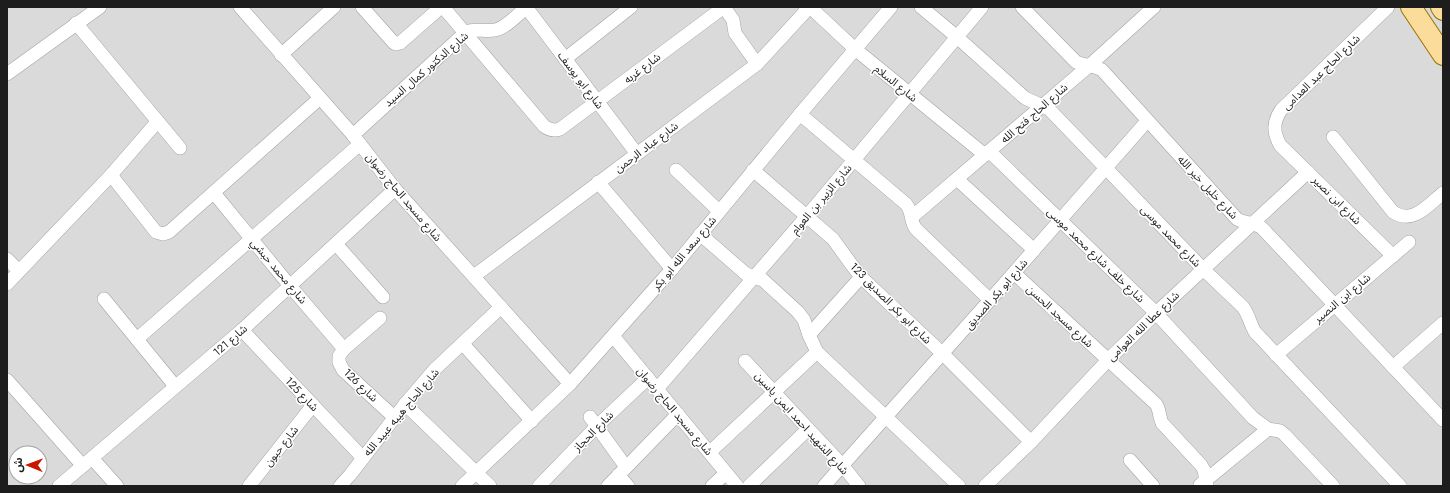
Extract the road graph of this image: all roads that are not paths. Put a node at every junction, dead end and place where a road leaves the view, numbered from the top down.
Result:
1 (100, 7) edge
2 (240, 7) edge
3 (334, 7) edge
4 (362, 7) edge
5 (442, 7) edge
6 (526, 7) edge
7 (631, 7) edge
8 (724, 7) edge
9 (808, 7) edge
10 (891, 7) edge
11 (921, 7) edge
12 (982, 7) edge
13 (1022, 7) edge
14 (1154, 7) edge
15 (1388, 7) edge
16 (1411, 7) edge
17 (1441, 7) edge
18 (1443, 10) edge
19 (76, 23) junction
20 (466, 32) junction
21 (957, 37) junction
22 (1441, 47) edge
23 (856, 49) junction
24 (281, 55) junction
25 (566, 59) junction
26 (757, 64) junction
27 (1090, 65) junction
28 (7, 74) edge
29 (910, 94) junction
30 (320, 98) junction
31 (597, 102) junction
32 (1043, 106) junction
33 (800, 114) junction
34 (1147, 121) junction
35 (157, 122) junction
36 (1333, 137) dead end
37 (356, 139) junction
38 (1280, 144) joint
39 (180, 148) dead end
40 (987, 153) junction
41 (637, 154) junction
42 (854, 160) junction
43 (1106, 167) junction
44 (676, 170) dead end
45 (753, 170) junction
46 (1308, 172) junction
47 (111, 175) junction
48 (957, 179) junction
49 (598, 182) junction
50 (395, 189) junction
51 (1443, 192) edge
52 (214, 193) junction
53 (719, 212) junction
54 (806, 216) junction
55 (912, 218) junction
56 (1060, 220) junction
57 (1252, 223) junction
58 (700, 234) junction
59 (252, 238) junction
60 (1409, 242) dead end
61 (336, 244) junction
62 (1034, 250) junction
63 (1393, 256) junction
64 (7, 259) edge
65 (672, 269) junction
66 (1203, 269) junction
67 (19, 271) junction
68 (1014, 273) junction
69 (474, 276) junction
70 (861, 277) junction
71 (753, 278) junction
72 (7, 284) edge
73 (290, 286) junction
74 (383, 297) dead end
75 (104, 299) dead end
76 (990, 300) junction
77 (1334, 305) junction
78 (501, 307) junction
79 (1156, 313) junction
80 (380, 318) dead end
81 (1443, 323) edge
82 (242, 330) junction
83 (809, 335) junction
84 (613, 336) junction
85 (137, 339) junction
86 (463, 344) junction
87 (344, 349) junction
88 (817, 352) junction
89 (943, 354) junction
90 (1276, 355) junction
91 (1108, 360) junction
92 (745, 361) dead end
93 (1393, 367) junction
94 (648, 378) junction
95 (7, 380) edge
96 (570, 384) junction
97 (175, 386) junction
98 (657, 389) junction
99 (774, 392) junction
100 (405, 404) junction
101 (313, 405) junction
102 (678, 414) junction
103 (394, 417) junction
104 (886, 418) junction
105 (1443, 420) edge
106 (532, 421) junction
107 (593, 422) junction
108 (808, 429) junction
109 (1268, 429) junction
110 (1031, 442) junction
111 (710, 452) junction
112 (363, 458) junction
113 (1130, 460) dead end
114 (87, 462) junction
115 (843, 466) junction
116 (622, 471) junction
117 (477, 472) junction
118 (726, 473) junction
119 (1204, 484) edge
120 (59, 486) edge
121 (118, 486) edge
122 (248, 486) edge
123 (340, 486) edge
124 (462, 486) edge
125 (490, 486) edge
126 (540, 486) edge
127 (608, 486) edge
128 (628, 486) edge
129 (712, 486) edge
130 (737, 486) edge
131 (749, 486) edge
132 (824, 486) edge
133 (859, 486) edge
134 (958, 486) edge
135 (985, 486) edge
136 (1153, 486) edge
137 (1332, 486) edge
138 (1400, 486) edge

1 - 19 street
2 - 24 street, شارع مسجد الحاج رضوان
3 - 24 street
4 - 5 street
5 - 20 street
6 - 20 street, شارع الدكتور كمال السيد
6 - 25 street, شارع ابو يوسف
7 - 25 street
8 - 26 street
8 - 31 street, شارع غربه
9 - 23 street, شارع السلام
9 - 26 street, شارع عباد الرحمن
10 - 23 street, شارع سعد الله ابو بكر
11 - 21 street, شارع محمد موسى
12 - 21 street, شارع الزبير بن العوام
13 - 27 street, شارع خليل خير الله
14 - 27 street, شارع الحاج فتح الله
15 - 38 street, شارع الحاج عبد العدامى
16 - 22 main road
17 - 18 main road
19 - 28 street
19 - 35 street
20 - 31 street, شارع غربه
20 - 37 street, شارع الدكتور كمال السيد
21 - 29 street, شارع الزبير بن العوام
21 - 32 street, شارع محمد موسى
23 - 29 street, شارع السلام
23 - 33 street, شارع سعد الله ابو بكر
24 - 30 street, شارع مسجد الحاج رضوان
25 - 31 street, شارع ابو يوسف
26 - 41 street, شارع عباد الرحمن
27 - 32 street, شارع الحاج فتح الله
27 - 34 street, شارع خليل خير الله
29 - 40 street, شارع السلام
29 - 42 street, شارع الزبير بن العوام
30 - 37 street, شارع مسجد الحاج رضوان
30 - 52 street
31 - 41 street, شارع ابو يوسف
32 - 40 street, شارع الحاج فتح الله
32 - 43 street, شارع محمد موسى
33 - 42 street
33 - 45 street, شارع سعد الله ابو بكر
34 - 43 street, شارع ابو بكر الصديق
34 - 57 street, شارع خليل خير الله
35 - 39 street
35 - 47 street
36 - 51 street
37 - 50 street, شارع مسجد الحاج رضوان
37 - 59 street, شارع الدكتور كمال السيد
38 - 46 street, شارع ابن نصير
40 - 48 street, شارع الحاج فتح الله
40 - 56 street, شارع خلف شارع محمد موسى
41 - 49 street, شارع عباد الرحمن
42 - 54 street, شارع الزبير بن العوام
42 - 55 street
43 - 56 street, شارع ابو بكر الصديق
43 - 66 street, شارع محمد موسى
44 - 53 street
45 - 53 street, شارع سعد الله ابو بكر
45 - 54 street, شارع ابو بكر الصديق 123
46 - 57 street, شارع عطا الله العوامى
46 - 63 street, شارع ابن نصير
47 - 52 street
47 - 67 street
48 - 55 street, شارع الحاج فتح الله
48 - 62 street
49 - 65 street
49 - 69 street, شارع عباد الرحمن
50 - 61 street, شارع 121
50 - 69 street, شارع مسجد الحاج رضوان
52 - 59 street, شارع محمد حبشي
53 - 58 street, شارع سعد الله ابو بكر
54 - 70 street, شارع ابو بكر الصديق 123
54 - 71 street, شارع الزبير بن العوام
55 - 76 street
56 - 62 street, شارع ابو بكر الصديق
56 - 79 street, شارع خلف شارع محمد موسى
57 - 66 street, شارع عطا الله العوامى
57 - 77 street, شارع خليل خير الله
58 - 65 street, شارع سعد الله ابو بكر
58 - 71 street
59 - 73 street, شارع محمد حبشي
59 - 85 street, شارع الدكتور كمال السيد
60 - 63 street, شارع ابن النصير
61 - 73 street, شارع 121
61 - 74 street
62 - 68 street, شارع ابو بكر الصديق
63 - 77 street, شارع ابن النصير
64 - 67 street
65 - 84 street, شارع سعد الله ابو بكر
66 - 79 street, شارع عطا الله العوامى
66 - 90 street, شارع محمد موسى
67 - 72 street
68 - 76 street, شارع ابو بكر الصديق
68 - 91 street, شارع مسجد الحسن
69 - 78 street, شارع مسجد الحاج رضوان
70 - 83 street
70 - 89 street, شارع ابو بكر الصديق 123
71 - 83 street
71 - 98 street, شارع الزبير بن العوام
73 - 82 street, شارع 121
73 - 87 street, شارع محمد حبشي
75 - 85 street
76 - 89 street, شارع ابو بكر الصديق
77 - 90 street, شارع ابن النصير
77 - 93 street, شارع خليل خير الله
78 - 86 street, شارع الحاج هيبه عبيد الله
78 - 96 street, شارع مسجد الحاج رضوان
79 - 91 street, شارع عطا الله العوامى
79 - 109 street, شارع خلف شارع محمد موسى
80 - 87 street
81 - 93 street
82 - 97 street, شارع 121
82 - 101 street, شارع 125
83 - 88 street
84 - 94 street, شارع مسجد الحاج رضوان
84 - 96 street, شارع سعد الله ابو بكر
85 - 97 street
86 - 100 street, شارع الحاج هيبه عبيد الله
86 - 106 street
87 - 103 street, شارع 126
88 - 99 street
88 - 104 street
89 - 104 street, شارع ابو بكر الصديق
89 - 110 street, شارع ابو بكر الصديق 123
90 - 138 street, شارع محمد موسى
91 - 110 street, شارع عطا الله العوامى
91 - 119 street, شارع مسجد الحسن
92 - 99 street, شارع الشهيد احمد ايمن ياسين
93 - 105 street, شارع خليل خير الله
94 - 98 street, شارع مسجد الحاج رضوان
94 - 107 street, شارع الحجاز
95 - 114 street
96 - 106 street, شارع سعد الله ابو بكر
97 - 114 street, شارع 121
98 - 102 street, شارع مسجد الحاج رضوان
99 - 108 street, شارع الشهيد احمد ايمن ياسين
99 - 111 street
100 - 103 street, شارع الحاج هيبه عبيد الله
100 - 117 street
101 - 112 street, شارع 125
101 - 122 street, شارع حبون
102 - 111 street, شارع مسجد الحاج رضوان
102 - 116 street
103 - 112 street, شارع الحاج هيبه عبيد الله
104 - 115 street, شارع ابو بكر الصديق
104 - 134 street
106 - 117 street, شارع سعد الله ابو بكر
107 - 116 street
107 - 126 street, شارع الحجاز
108 - 115 street, شارع الشهيد احمد ايمن ياسين
108 - 131 street
109 - 119 street
109 - 137 street, شارع خلف شارع محمد موسى
110 - 135 street, شارع عطا الله العوامى
111 - 118 street, شارع مسجد الحاج رضوان
112 - 123 street, شارع الحاج هيبه عبيد الله
113 - 136 street
114 - 120 street, شارع 121
114 - 121 street
115 - 132 street, شارع ابو بكر الصديق
115 - 133 street, شارع الشهيد احمد ايمن ياسين
116 - 127 street
116 - 128 street
117 - 124 street, شارع سعد الله ابو بكر
117 - 125 street
118 - 129 street
118 - 130 street, شارع مسجد الحاج رضوان

